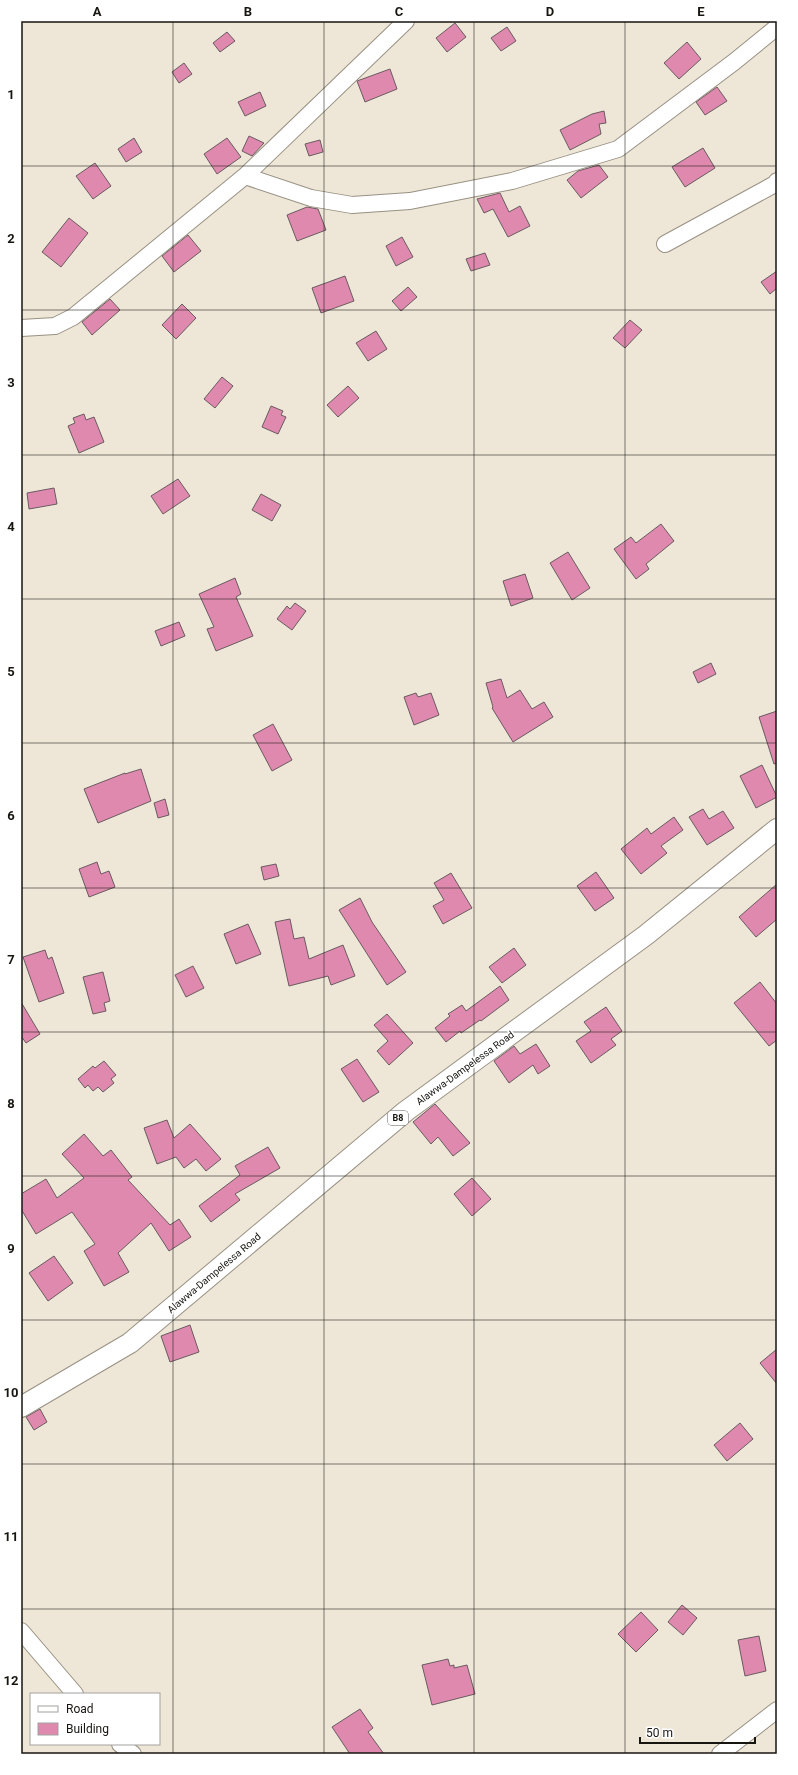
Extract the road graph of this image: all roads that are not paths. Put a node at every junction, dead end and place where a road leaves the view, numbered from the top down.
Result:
1 (406, 21) edge
2 (777, 27) edge
3 (245, 176) junction
4 (777, 181) edge
5 (665, 244) dead end
6 (21, 328) edge
7 (777, 829) edge
8 (21, 1407) edge
9 (21, 1631) edge
10 (74, 1693) edge
11 (777, 1710) edge
12 (121, 1745) edge
13 (133, 1754) edge
14 (720, 1754) edge

1 - 3 street
2 - 3 street
3 - 6 street
4 - 5 street
7 - 8 main road, Alawwa-Dampelessa Road / B8
9 - 10 street
11 - 14 street
12 - 13 street

